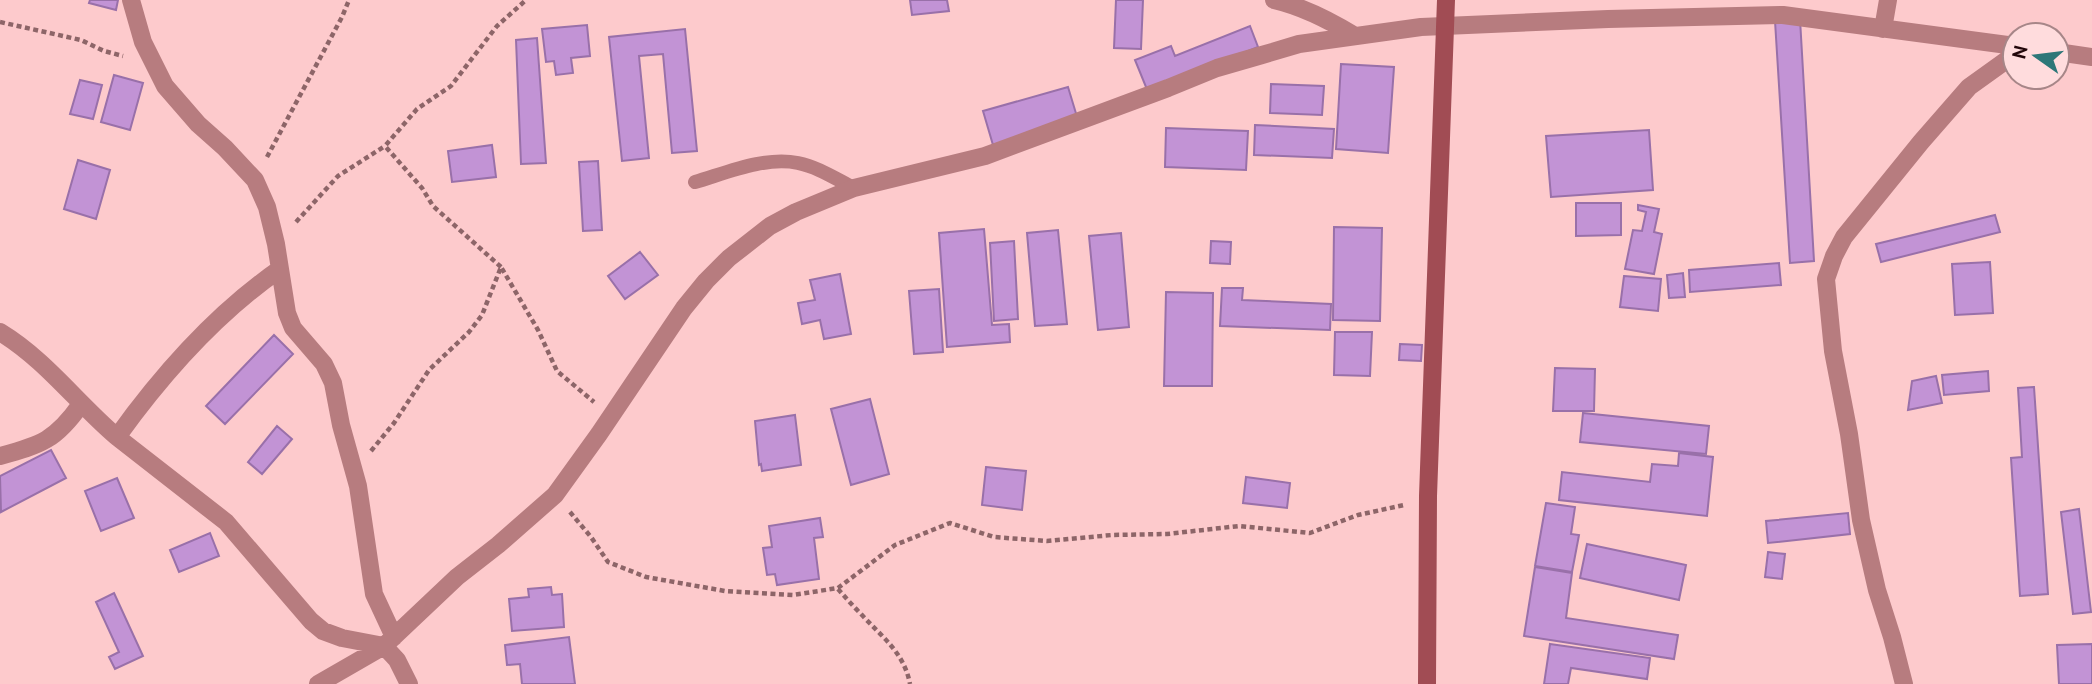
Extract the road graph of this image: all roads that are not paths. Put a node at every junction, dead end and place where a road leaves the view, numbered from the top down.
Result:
1 (131, 0) edge
2 (1274, 0) edge
3 (1446, 0) edge
4 (1888, 0) edge
5 (1444, 27) junction
6 (1884, 29) junction
7 (1355, 36) junction
8 (2001, 44) edge
9 (2071, 54) edge
10 (2092, 57) edge
11 (2001, 64) edge
12 (695, 182) dead end
13 (854, 188) junction
14 (280, 269) junction
15 (0, 332) edge
16 (81, 404) junction
17 (117, 436) junction
18 (0, 456) edge
19 (389, 642) junction
20 (318, 684) edge
21 (409, 684) edge
22 (1427, 684) edge
23 (1904, 684) edge

1 - 14 street
2 - 7 street
3 - 5 street
4 - 6 street
5 - 6 street
5 - 7 street
5 - 22 street
6 - 8 street
7 - 13 street
9 - 10 street
11 - 23 street
12 - 13 lane
13 - 19 street
14 - 17 street
14 - 19 street
15 - 16 street
16 - 17 street
16 - 18 street
17 - 19 street
19 - 20 street
19 - 21 street

